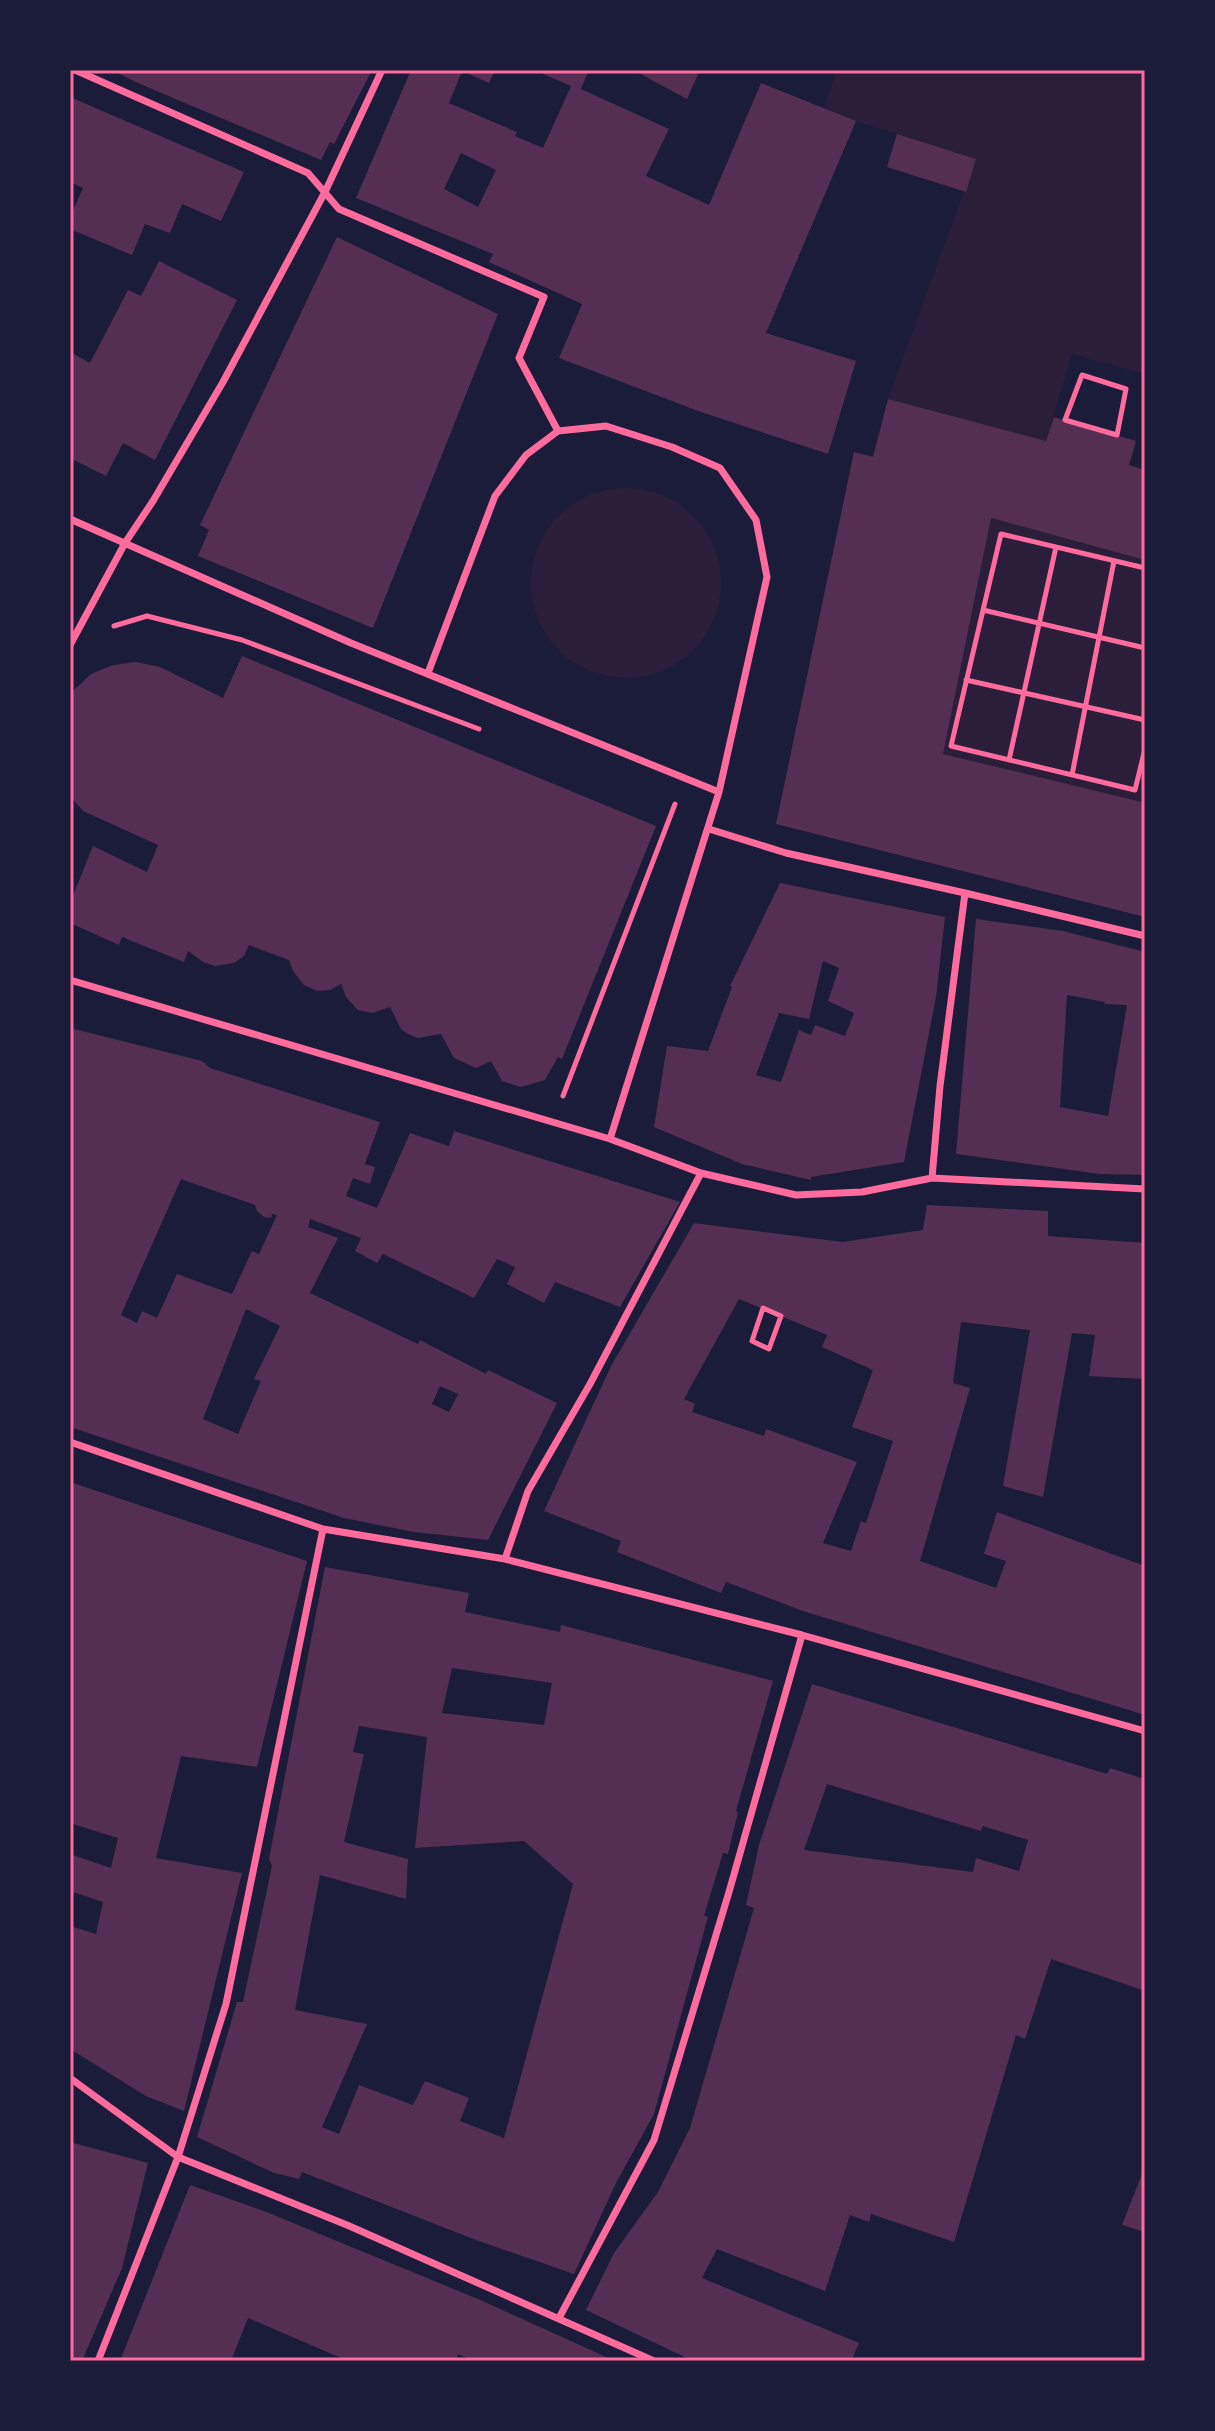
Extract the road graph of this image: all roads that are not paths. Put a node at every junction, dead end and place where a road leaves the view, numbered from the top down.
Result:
1 (75, 70) edge
2 (382, 70) edge
3 (325, 192) junction
4 (558, 431) junction
5 (70, 519) edge
6 (125, 543) junction
7 (70, 645) edge
8 (428, 673) junction
9 (719, 792) junction
10 (709, 829) junction
11 (965, 893) junction
12 (1145, 936) edge
13 (70, 980) edge
14 (610, 1139) junction
15 (701, 1173) junction
16 (932, 1178) junction
17 (1145, 1189) edge
18 (70, 1442) edge
19 (323, 1529) junction
20 (505, 1559) junction
21 (802, 1635) junction
22 (1145, 1731) edge
23 (70, 2078) edge
24 (178, 2157) junction
25 (559, 2318) junction
26 (98, 2361) edge
27 (654, 2361) edge

1 - 3 street
2 - 3 street
3 - 4 street
3 - 6 street
4 - 8 street
4 - 9 street
5 - 6 street
6 - 7 street
6 - 8 street
8 - 9 street
9 - 10 street
10 - 11 street
10 - 14 street
11 - 12 street
11 - 16 street
13 - 14 street
14 - 15 street
15 - 16 street
15 - 20 street
16 - 17 street
18 - 19 street
19 - 20 street
19 - 24 street
20 - 21 street
21 - 22 street
21 - 25 street
23 - 24 street
24 - 25 street
24 - 26 street
25 - 27 street

